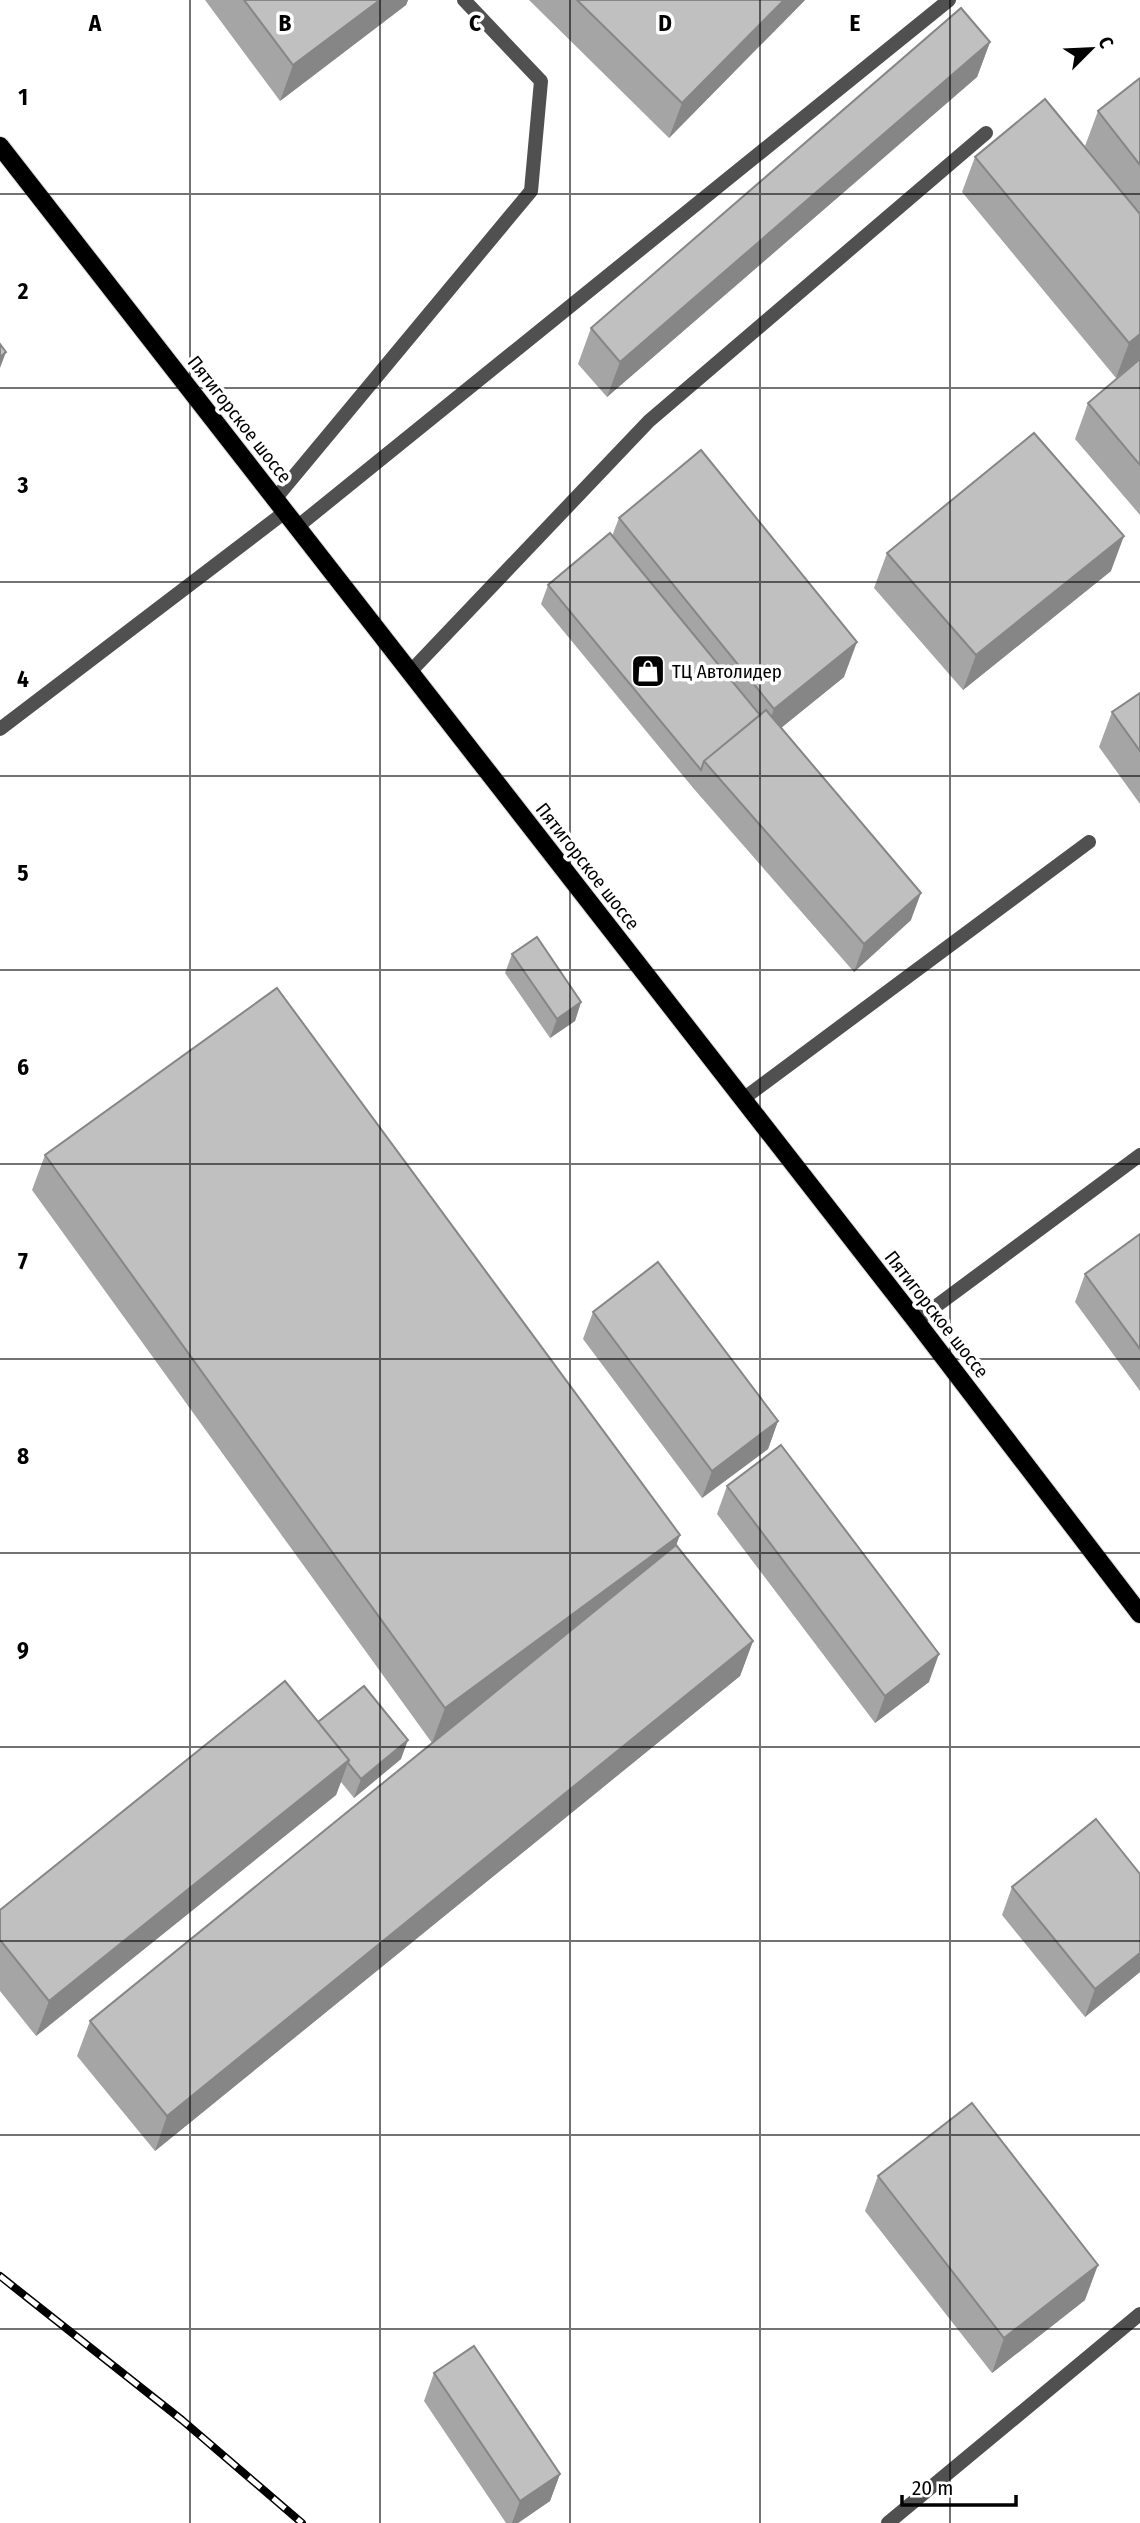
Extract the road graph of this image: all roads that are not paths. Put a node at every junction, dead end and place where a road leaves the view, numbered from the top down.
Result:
1 (464, 0) edge
2 (949, 0) edge
3 (986, 133) dead end
4 (0, 146) edge
5 (280, 505) junction
6 (297, 527) junction
7 (410, 672) junction
8 (0, 729) edge
9 (1089, 842) dead end
10 (743, 1099) junction
11 (1140, 1155) edge
12 (916, 1321) junction
13 (1140, 1614) edge
14 (1140, 2314) edge
15 (888, 2523) edge

1 - 5 lane
2 - 6 lane
3 - 7 lane
4 - 5 main road, Пятигорское шоссе
5 - 6 main road, Пятигорское шоссе
5 - 8 lane
6 - 7 main road, Пятигорское шоссе
7 - 10 main road, Пятигорское шоссе
9 - 10 lane
10 - 12 main road, Пятигорское шоссе
11 - 12 lane
12 - 13 main road, Пятигорское шоссе
14 - 15 lane

